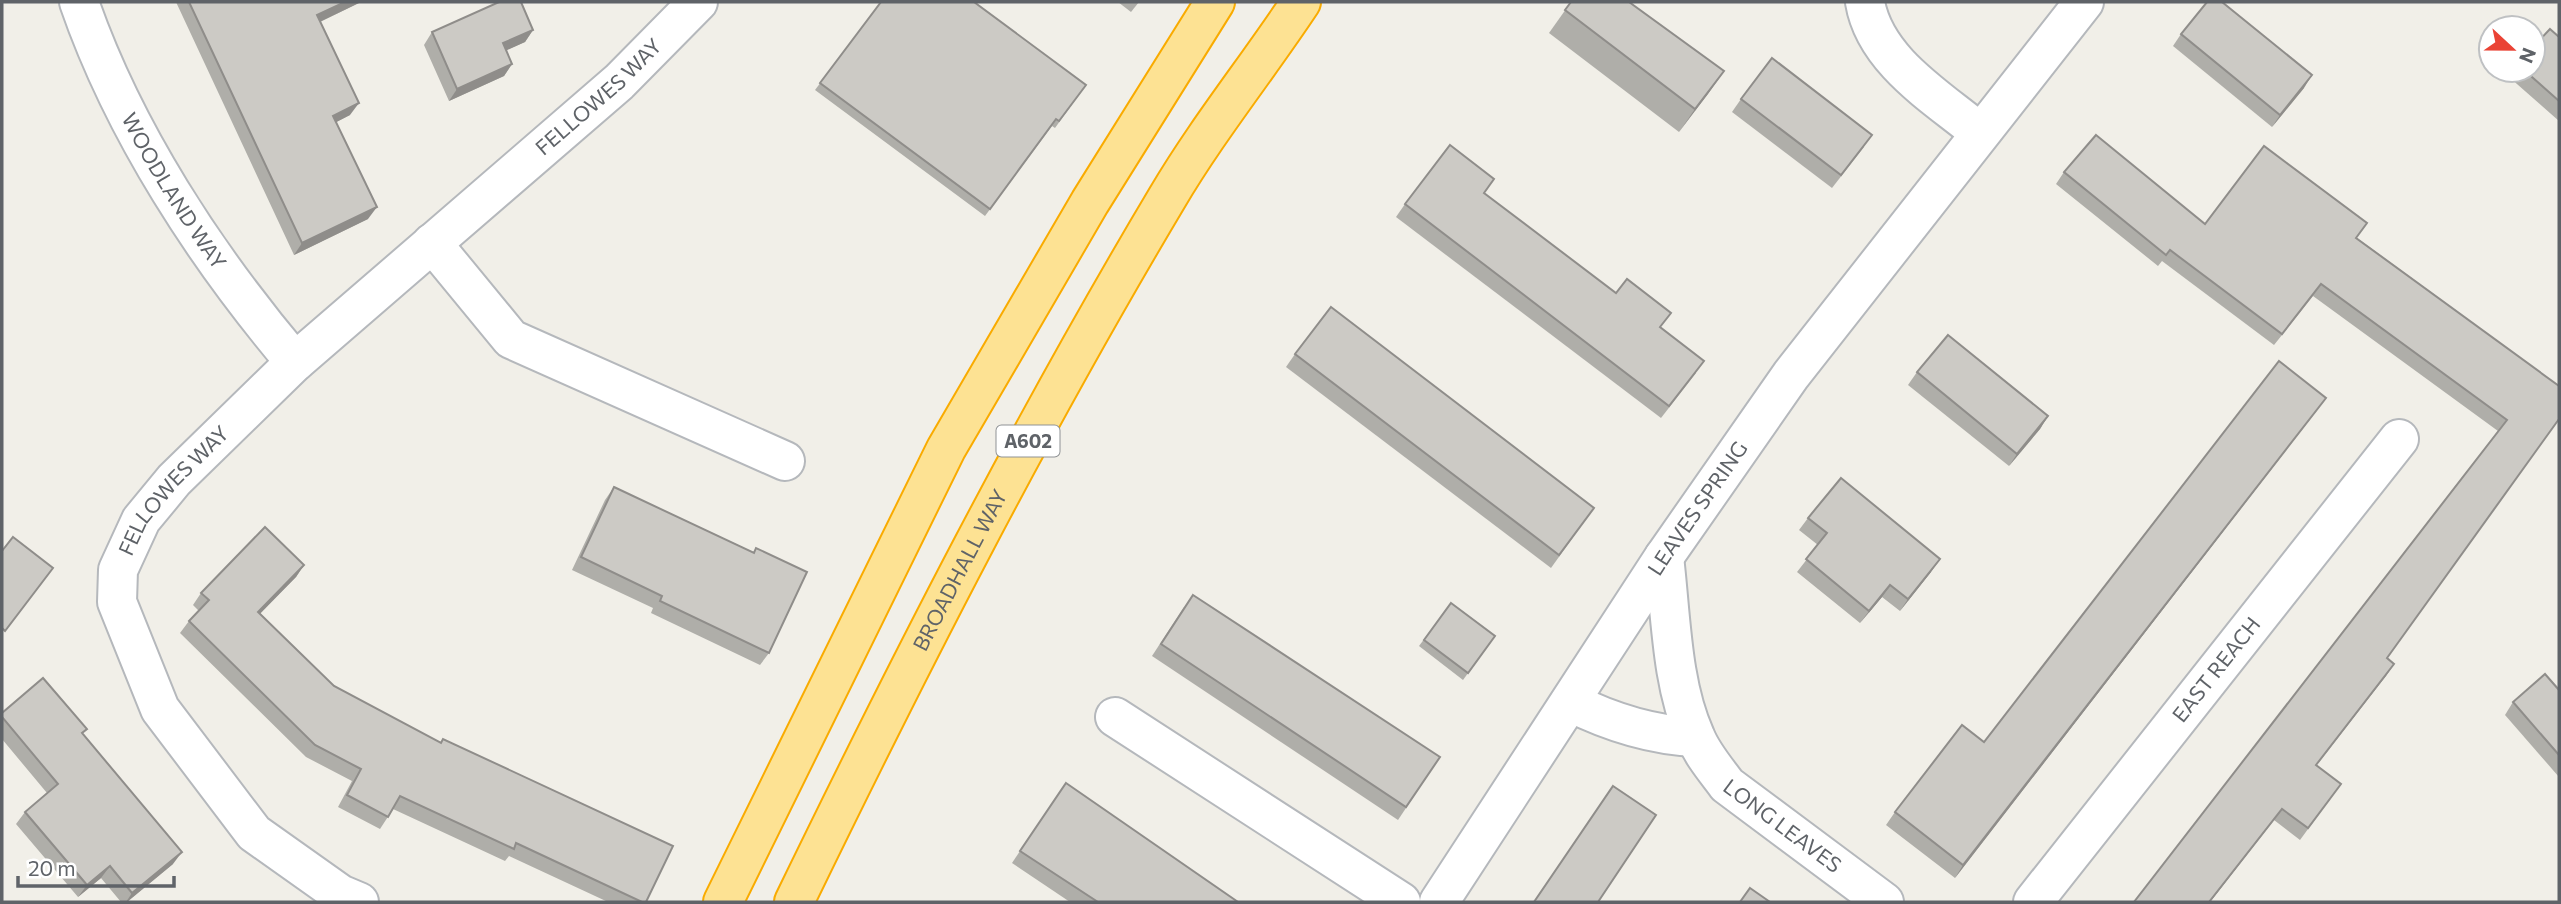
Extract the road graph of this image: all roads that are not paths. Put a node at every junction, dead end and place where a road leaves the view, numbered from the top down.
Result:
1 (79, 2) edge
2 (698, 2) edge
3 (1215, 2) edge
4 (1301, 2) edge
5 (1865, 2) edge
6 (2084, 2) edge
7 (1979, 132) junction
8 (432, 243) junction
9 (295, 362) junction
10 (2399, 439) dead end
11 (785, 461) dead end
12 (1664, 557) junction
13 (1570, 702) junction
14 (1115, 717) dead end
15 (1695, 737) junction
16 (359, 902) edge
17 (723, 902) edge
18 (794, 902) edge
19 (1401, 902) edge
20 (1439, 902) edge
21 (1884, 902) edge
22 (2033, 902) edge

1 - 9 street, WOODLAND WAY
2 - 8 street, FELLOWES WAY
3 - 17 highway, A602
4 - 18 highway, BROADHALL WAY / A602
5 - 7 street
6 - 7 street, LEAVES SPRING
7 - 12 street, LEAVES SPRING
8 - 9 street, FELLOWES WAY
8 - 11 street
9 - 16 street, FELLOWES WAY
10 - 22 street, EAST REACH
12 - 13 street, LEAVES SPRING
12 - 15 street, LONG LEAVES
13 - 15 street
13 - 20 street, LEAVES SPRING
14 - 19 street
15 - 21 street, LONG LEAVES

